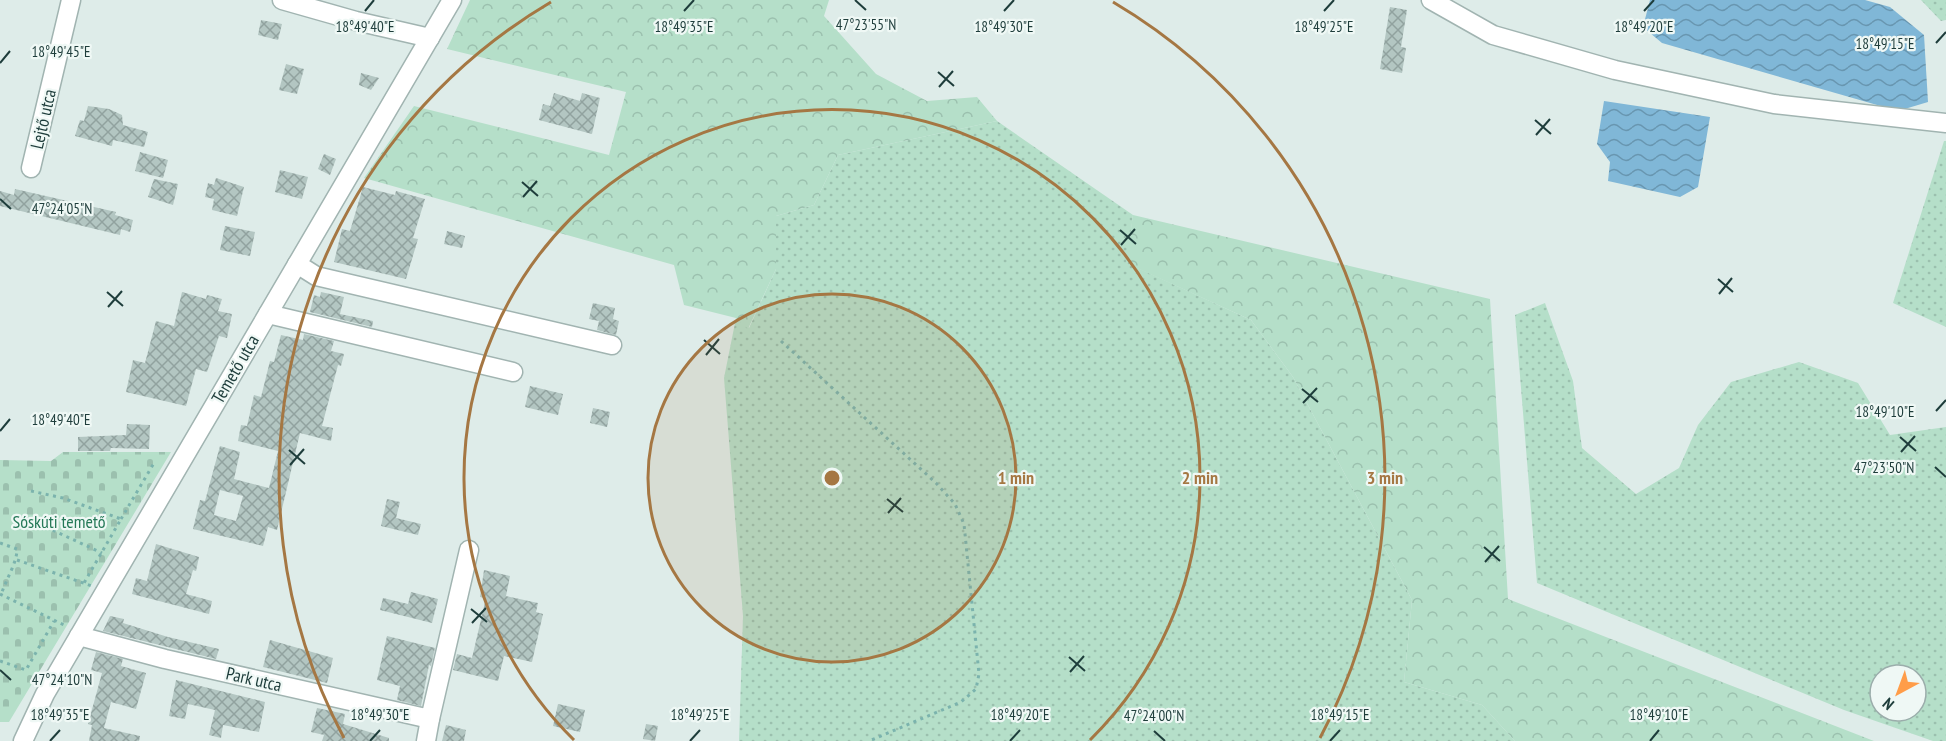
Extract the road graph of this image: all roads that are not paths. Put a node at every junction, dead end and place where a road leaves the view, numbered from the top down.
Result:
1 (71, 0) edge
2 (282, 0) edge
3 (452, 0) edge
4 (1431, 0) edge
5 (430, 38) junction
6 (1946, 123) edge
7 (31, 168) dead end
8 (297, 264) junction
9 (268, 314) junction
10 (612, 345) dead end
11 (513, 372) dead end
12 (469, 550) dead end
13 (79, 636) junction
14 (430, 719) junction
15 (23, 741) edge
16 (426, 741) edge

1 - 7 street, Lejtő utca
2 - 5 street
3 - 5 street, Temető utca
4 - 6 street
5 - 8 street, Temető utca
8 - 9 street, Temető utca
8 - 10 street
9 - 11 street
9 - 13 street, Temető utca
12 - 14 street
13 - 14 street, Park utca
13 - 15 street, Temető utca
14 - 16 street

